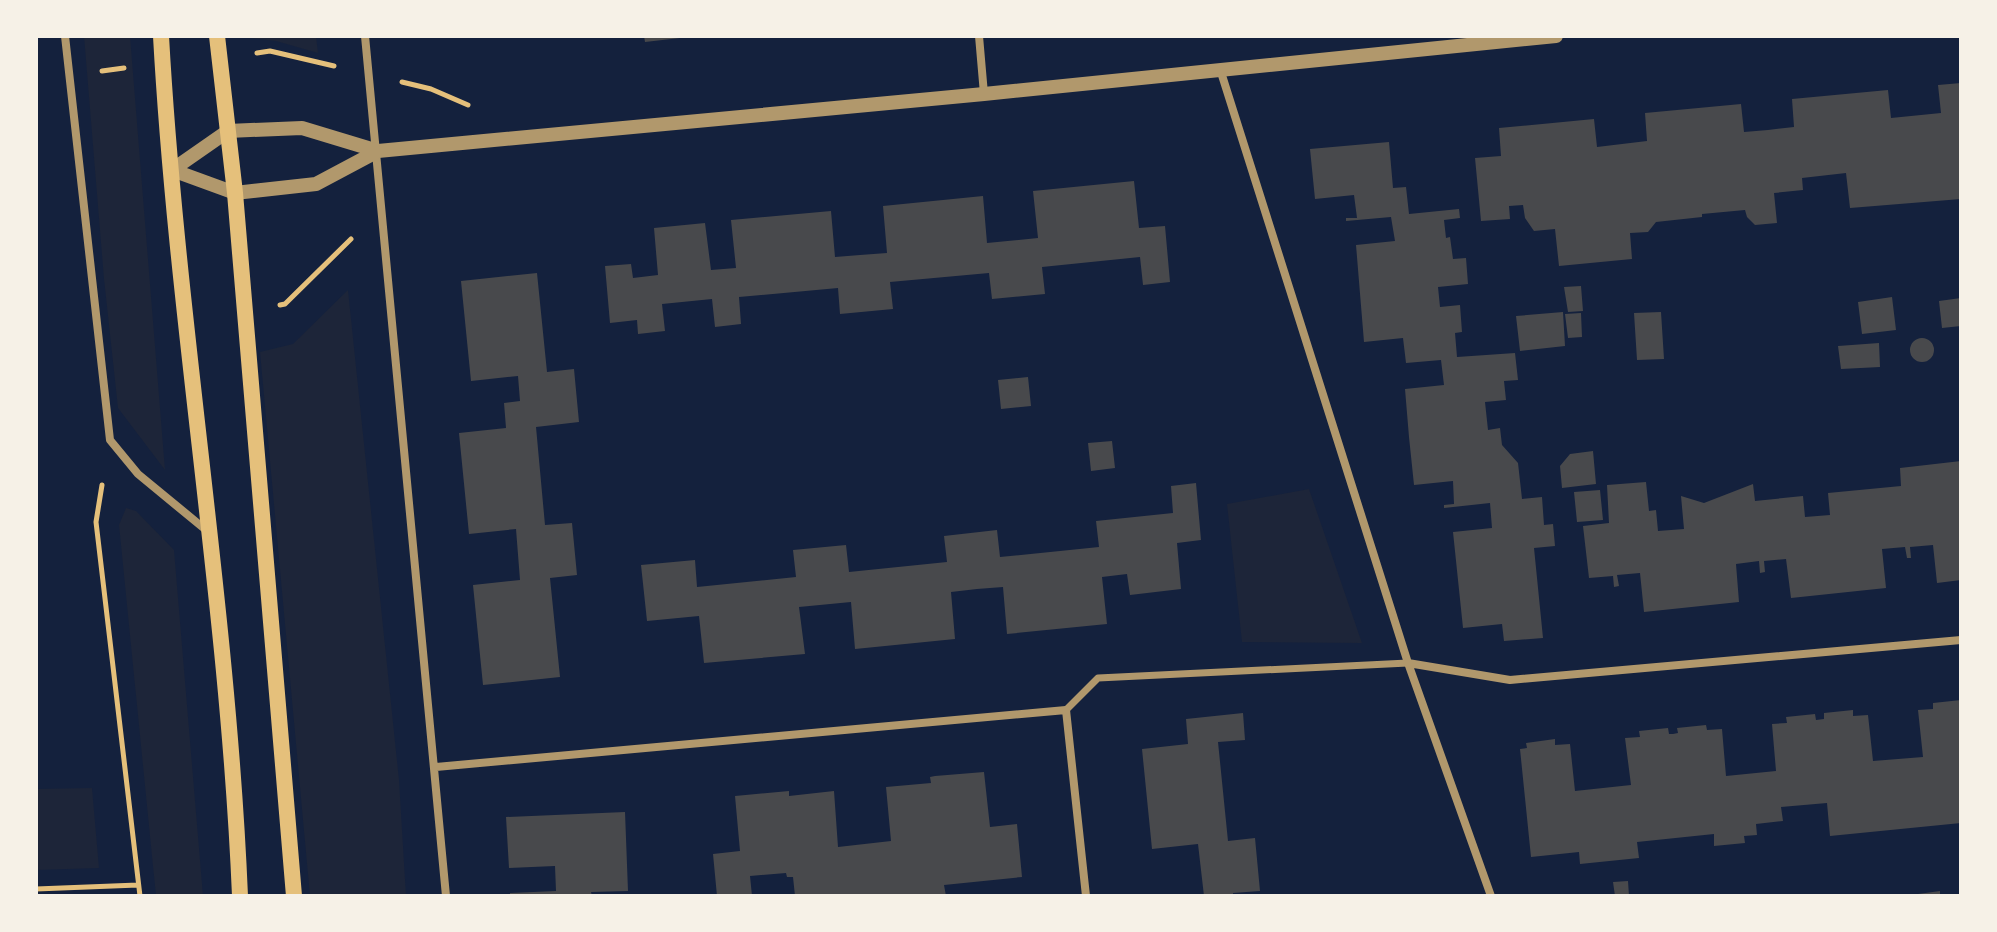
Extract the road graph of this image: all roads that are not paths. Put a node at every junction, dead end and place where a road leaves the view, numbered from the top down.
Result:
1 (65, 36) edge
2 (161, 36) edge
3 (217, 36) edge
4 (365, 36) edge
5 (979, 36) edge
6 (1556, 36) edge
7 (1220, 69) junction
8 (984, 94) junction
9 (228, 131) junction
10 (378, 151) junction
11 (172, 170) junction
12 (235, 193) junction
13 (212, 534) junction
14 (1961, 640) edge
15 (1408, 663) junction
16 (1066, 710) junction
17 (436, 767) junction
18 (240, 896) edge
19 (294, 896) edge
20 (446, 896) edge
21 (1086, 896) edge
22 (1491, 896) edge

1 - 13 street
2 - 11 main road
3 - 9 main road
4 - 10 street
5 - 8 street
6 - 7 street
7 - 8 street
7 - 15 street
8 - 10 street
9 - 10 street
9 - 11 street
9 - 12 main road
10 - 12 street
10 - 17 street
11 - 12 street
11 - 13 main road
12 - 19 main road
13 - 18 main road
14 - 15 street
15 - 16 street
15 - 22 street
16 - 17 street
16 - 21 street
17 - 20 street

